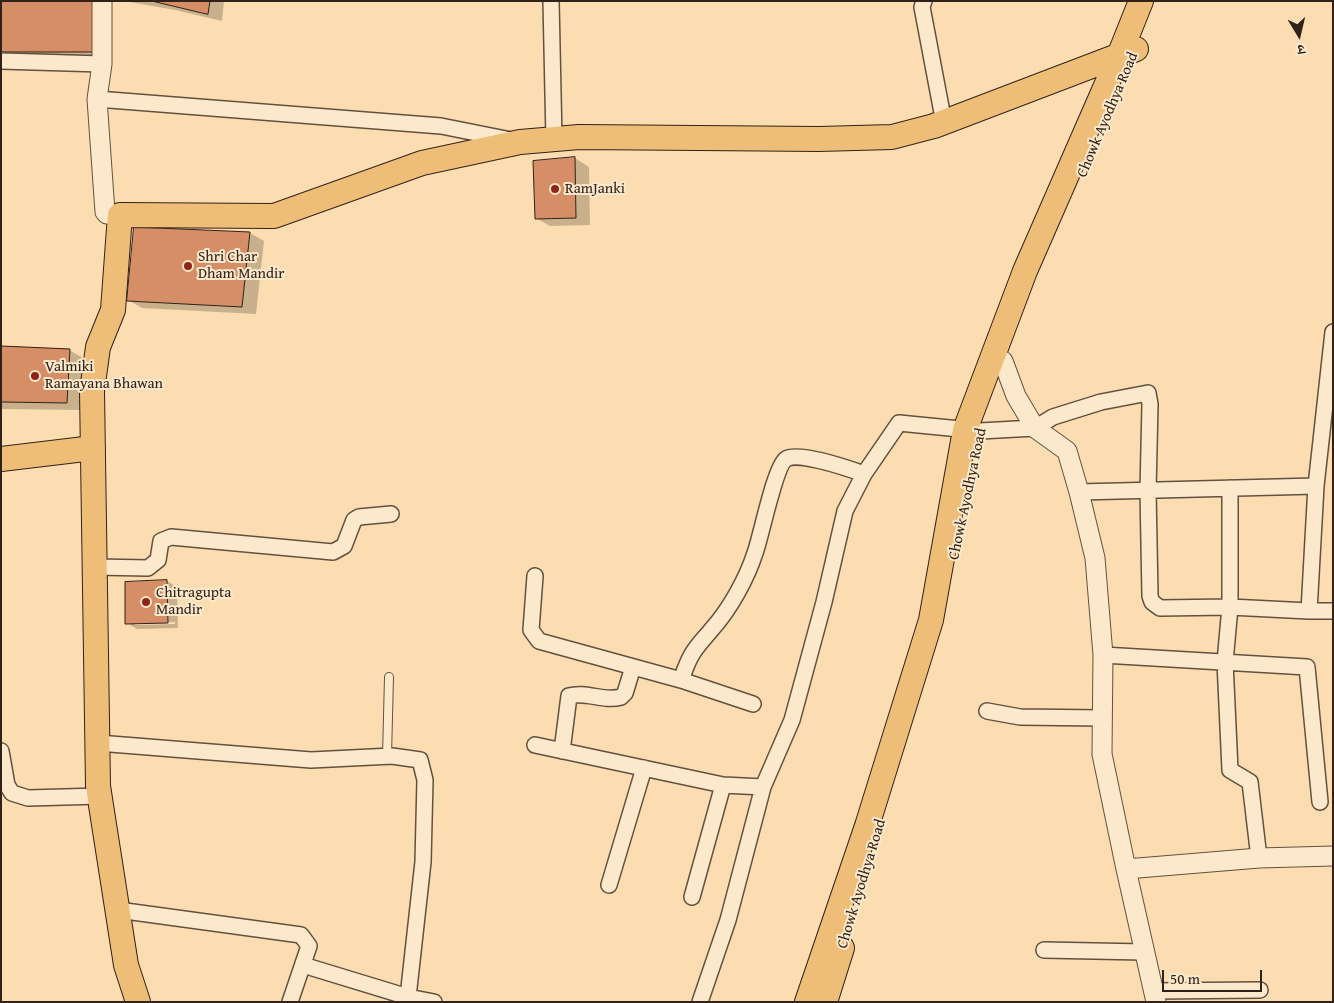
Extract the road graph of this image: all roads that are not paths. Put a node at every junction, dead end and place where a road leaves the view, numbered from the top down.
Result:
1 (102, 1) edge
2 (551, 1) edge
3 (924, 1) edge
4 (1141, 1) edge
5 (1153, 1) edge
6 (1128, 52) junction
7 (1, 61) edge
8 (102, 64) junction
9 (97, 99) junction
10 (944, 122) junction
11 (554, 140) junction
12 (520, 142) junction
13 (120, 215) junction
14 (1333, 332) edge
15 (1003, 361) junction
16 (1035, 428) junction
17 (973, 430) junction
18 (92, 448) junction
19 (1, 459) edge
20 (864, 474) junction
21 (1316, 486) junction
22 (1230, 488) junction
23 (1148, 491) junction
24 (1079, 492) junction
25 (392, 514) dead end
26 (95, 567) junction
27 (535, 576) dead end
28 (1230, 607) junction
29 (1309, 611) junction
30 (1333, 611) edge
31 (1103, 655) junction
32 (1225, 662) junction
33 (633, 667) junction
34 (389, 676) dead end
35 (681, 680) junction
36 (753, 704) dead end
37 (988, 711) dead end
38 (1102, 718) junction
39 (98, 743) junction
40 (534, 745) dead end
41 (1, 751) edge
42 (562, 751) junction
43 (387, 756) junction
44 (644, 768) junction
45 (723, 785) junction
46 (763, 787) junction
47 (100, 796) junction
48 (1320, 802) dead end
49 (1333, 856) edge
50 (1259, 858) junction
51 (1126, 869) junction
52 (609, 885) dead end
53 (692, 897) dead end
54 (118, 910) junction
55 (1044, 950) dead end
56 (1144, 952) junction
57 (304, 965) junction
58 (1260, 990) dead end
59 (1154, 996) edge
60 (408, 997) junction
61 (138, 1002) edge
62 (290, 1002) edge
63 (434, 1002) edge
64 (700, 1002) edge
65 (807, 1002) edge
66 (825, 1002) edge

1 - 8 street
2 - 11 street
3 - 10 street
4 - 6 main road
5 - 6 main road, Chowk Ayodhya Road
6 - 10 main road
6 - 15 main road, Chowk Ayodhya Road
6 - 17 main road
7 - 8 street
8 - 9 street
9 - 12 street
9 - 13 street
10 - 11 main road
11 - 12 main road
12 - 13 main road
13 - 18 main road
14 - 21 street
15 - 16 street
15 - 17 main road, Chowk Ayodhya Road
16 - 17 street
16 - 23 street
16 - 24 street
17 - 20 street
17 - 65 main road
17 - 66 main road, Chowk Ayodhya Road
18 - 19 main road
18 - 26 main road
20 - 35 street
20 - 46 street
21 - 22 street
21 - 29 street
22 - 23 street
22 - 28 street
23 - 24 street
23 - 28 street
24 - 31 street
25 - 26 street
26 - 39 main road
27 - 33 street
28 - 29 street
28 - 32 street
29 - 30 street
31 - 32 street
31 - 38 street
32 - 48 street
32 - 50 street
33 - 35 street
33 - 42 street
34 - 43 lane
35 - 36 street
37 - 38 street
38 - 51 street
39 - 43 street
39 - 47 main road
40 - 42 street
41 - 47 street
42 - 44 street
43 - 60 street
44 - 45 street
44 - 52 street
45 - 46 street
45 - 53 street
46 - 64 street
47 - 54 main road
49 - 50 street
50 - 51 street
51 - 56 street
54 - 57 street
54 - 61 main road
55 - 56 street
56 - 59 street
57 - 60 street
57 - 62 street
58 - 59 street
60 - 63 street

